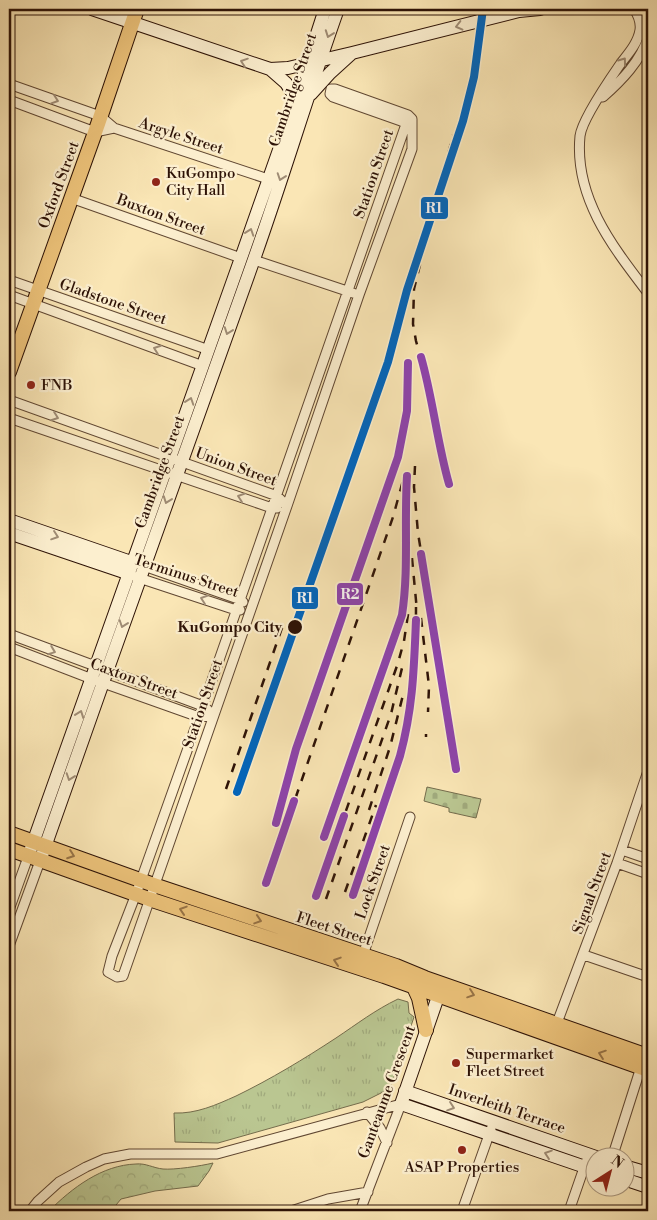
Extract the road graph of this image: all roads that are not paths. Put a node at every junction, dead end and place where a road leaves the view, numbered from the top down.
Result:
1 (92, 9) edge
2 (137, 9) edge
3 (324, 9) edge
4 (338, 9) edge
5 (540, 9) edge
6 (634, 9) edge
7 (132, 23) junction
8 (648, 37) edge
9 (352, 53) junction
10 (314, 61) junction
11 (270, 70) junction
12 (9, 84) edge
13 (301, 99) junction
14 (9, 100) edge
15 (597, 102) junction
16 (100, 116) junction
17 (114, 128) junction
18 (95, 132) junction
19 (268, 180) junction
20 (72, 198) junction
21 (248, 259) junction
22 (9, 280) edge
23 (38, 290) junction
24 (348, 291) junction
25 (648, 293) edge
26 (359, 295) junction
27 (9, 296) edge
28 (33, 304) junction
29 (209, 350) junction
30 (203, 366) junction
31 (9, 372) edge
32 (9, 400) edge
33 (9, 418) edge
34 (175, 460) junction
35 (171, 473) junction
36 (277, 496) junction
37 (288, 506) junction
38 (272, 508) junction
39 (9, 520) edge
40 (9, 533) edge
41 (258, 549) junction
42 (271, 553) junction
43 (137, 570) junction
44 (241, 600) junction
45 (236, 610) junction
46 (251, 610) junction
47 (9, 634) edge
48 (9, 647) edge
49 (99, 675) junction
50 (203, 706) junction
51 (213, 715) junction
52 (199, 717) junction
53 (648, 771) edge
54 (410, 817) dead end
55 (9, 833) edge
56 (40, 844) junction
57 (9, 849) edge
58 (622, 850) junction
59 (34, 859) junction
60 (648, 859) edge
61 (617, 864) junction
62 (648, 874) edge
63 (147, 883) junction
64 (143, 897) junction
65 (9, 910) edge
66 (221, 916) junction
67 (9, 946) edge
68 (363, 955) junction
69 (584, 955) junction
70 (648, 977) edge
71 (416, 984) junction
72 (440, 990) junction
73 (500, 1011) junction
74 (557, 1023) junction
75 (426, 1030) junction
76 (646, 1064) edge
77 (405, 1091) junction
78 (401, 1104) junction
79 (367, 1112) junction
80 (491, 1128) junction
81 (387, 1143) junction
82 (616, 1148) edge
83 (584, 1159) edge
84 (634, 1169) edge
85 (648, 1173) edge
86 (584, 1179) edge
87 (634, 1182) edge
88 (648, 1187) edge
89 (368, 1192) junction
90 (30, 1211) edge
91 (291, 1211) edge
92 (360, 1211) edge
93 (462, 1211) edge
94 (569, 1211) edge

1 - 7 street
2 - 7 main road, Oxford Street
3 - 10 street, Cambridge Street
4 -> 10 street, Cambridge Street
5 -> 9 street
15 -> 6 street
11 -> 7 street
7 - 16 main road, Oxford Street
8 - 15 street
9 - 10 street
9 - 13 street
10 - 11 street
10 - 13 street, Cambridge Street
11 - 13 street
12 -> 16 street, Argyle Street
13 - 19 street, Cambridge Street
13 -> 21 street, Cambridge Street
14 - 18 street
15 - 25 street
16 - 17 street, Argyle Street
16 - 18 main road, Oxford Street
17 - 18 street
17 - 19 street, Argyle Street
18 - 20 main road, Oxford Street
21 -> 19 street, Cambridge Street
20 - 21 street, Buxton Street
20 - 23 main road, Oxford Street
21 - 24 street, Buxton Street
21 - 29 street, Cambridge Street
21 -> 34 street, Cambridge Street
22 - 23 street, Gladstone Street
23 - 28 main road, Oxford Street
23 - 29 street, Gladstone Street
24 - 26 street, Buxton Street
24 - 26 street, Station Street
24 - 36 street, Station Street
26 - 37 street, Station Street
27 - 28 street, Gladstone Street
30 -> 28 street, Gladstone Street
28 - 31 main road, Oxford Street
29 - 30 street, Cambridge Street
34 -> 30 street, Cambridge Street
32 -> 34 street, Union Street
33 - 35 street, Union Street
34 - 35 street, Cambridge Street
34 - 36 street, Union Street
38 -> 35 street, Union Street
35 - 43 street, Cambridge Street
36 - 37 street, Union Street
36 - 38 street, Station Street
37 - 38 street, Union Street
37 - 42 street, Station Street
38 - 41 street, Station Street
39 -> 43 street, Terminus Street
40 - 43 street, Terminus Street
41 - 42 street
41 - 44 street, Station Street
42 - 46 street, Station Street
43 - 44 street, Terminus Street
45 -> 43 street, Terminus Street
43 - 49 street, Cambridge Street
44 - 45 street, Station Street
44 - 46 street, Terminus Street
45 - 46 street, Terminus Street
45 - 50 street, Station Street
46 - 51 street, Station Street
47 -> 49 street, Caxton Street
48 - 49 street, Caxton Street
49 - 50 street, Caxton Street
49 - 52 street, Caxton Street
49 - 56 street, Cambridge Street
50 - 51 street, Caxton Street
50 - 52 street, Station Street
51 - 52 street, Caxton Street
51 - 63 street, Station Street
52 - 63 street, Station Street
53 - 58 street, Signal Street
54 - 68 street, Lock Street
55 - 56 main road, Fleet Street
56 - 59 street, Cambridge Street
56 -> 63 main road, Fleet Street
57 - 59 main road, Fleet Street
58 - 60 street
58 - 61 street, Signal Street
59 - 64 main road, Fleet Street
59 - 65 street, Cambridge Street
59 - 67 street, Cambridge Street
61 - 62 street
61 - 69 street, Signal Street
63 - 64 street, Station Street
63 - 64 street, Station Street
63 - 66 main road, Fleet Street
64 - 64 street, Station Street
66 -> 64 main road, Fleet Street
66 -> 68 main road, Fleet Street
71 -> 66 main road, Fleet Street
68 - 71 main road, Fleet Street
69 - 70 street
69 - 74 street, Signal Street
71 - 72 main road, Fleet Street
71 - 75 main road
72 - 73 main road, Fleet Street
72 - 75 street, Ganteaume Crescent
73 - 74 main road, Fleet Street
76 -> 73 main road, Fleet Street
74 - 76 main road, Fleet Street
75 - 77 street, Ganteaume Crescent
76 - 82 street
77 - 78 street, Ganteaume Crescent
77 -> 80 street, Inverleith Terrace
78 - 79 street
78 - 80 street, Inverleith Terrace
78 - 81 street, Ganteaume Crescent
79 - 81 street
79 - 90 street
80 - 83 street, Inverleith Terrace
80 - 93 street
81 - 89 street, Ganteaume Crescent
84 - 85 street
86 - 94 street
87 - 88 street
89 - 91 street
89 - 92 street, Ganteaume Crescent

